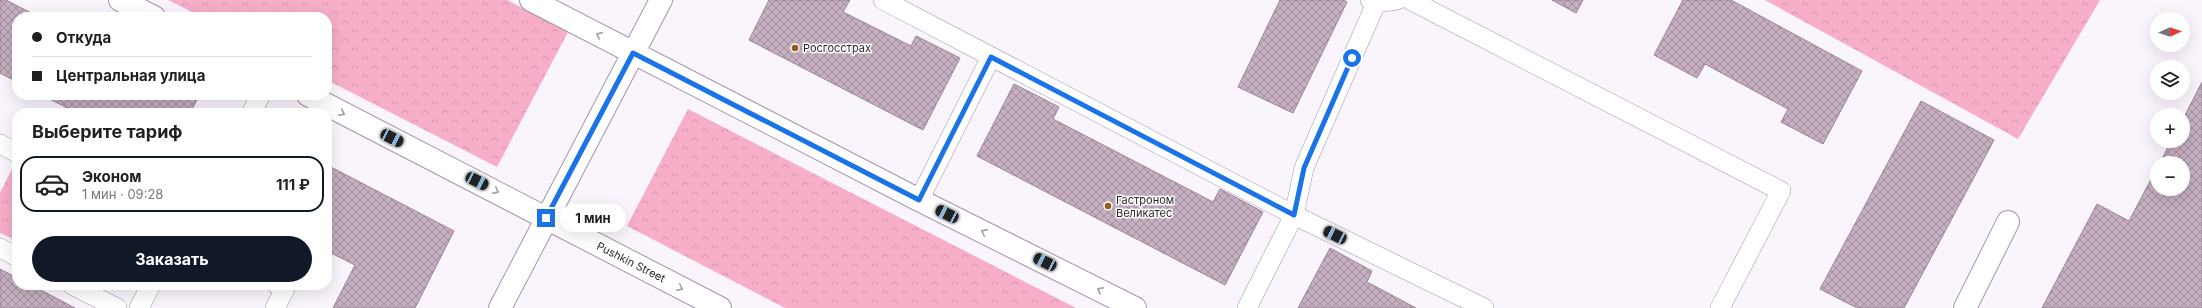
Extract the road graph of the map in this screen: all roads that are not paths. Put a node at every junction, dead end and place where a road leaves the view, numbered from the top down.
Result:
1 (120, 0) edge
2 (531, 0) edge
3 (661, 0) edge
4 (883, 0) edge
5 (1397, 0) edge
6 (1410, 0) edge
7 (1373, 1) edge
8 (144, 12) edge
9 (633, 53) junction
10 (991, 57) junction
11 (318, 100) edge
12 (0, 144) edge
13 (12, 150) edge
14 (919, 200) junction
15 (1294, 215) junction
16 (546, 218) junction
17 (2008, 222) dead end
18 (0, 248) edge
19 (12, 254) edge
20 (82, 290) edge
21 (148, 290) edge
22 (284, 290) edge
23 (117, 308) edge
24 (139, 308) edge
25 (275, 308) edge
26 (500, 308) edge
27 (720, 308) edge
28 (1135, 308) edge
29 (1247, 308) edge
30 (1484, 308) edge
31 (1720, 308) edge
32 (1965, 308) edge

1 - 8 street
9 -> 2 street
3 - 9 street
4 - 10 lane
5 - 7 lane
6 - 31 lane
7 - 15 lane
9 - 14 street
9 - 16 street
10 - 14 lane
10 - 15 lane
11 -> 16 street, Pushkin Street
12 - 13 lane
28 -> 14 street
15 - 29 lane
15 - 30 lane
16 - 26 street
16 -> 27 street, Pushkin Street
17 - 32 street
18 - 19 lane
20 - 23 lane
21 - 24 lane
22 - 25 lane

